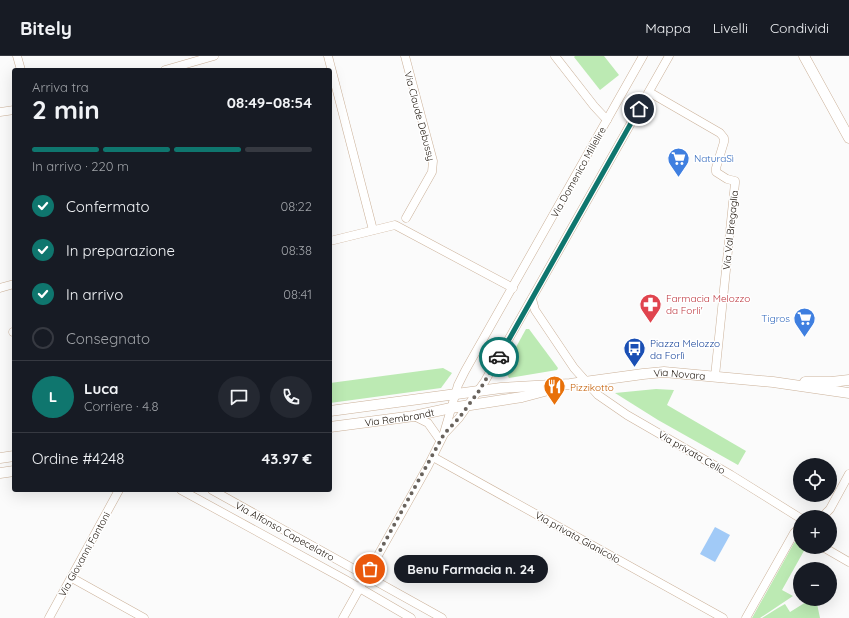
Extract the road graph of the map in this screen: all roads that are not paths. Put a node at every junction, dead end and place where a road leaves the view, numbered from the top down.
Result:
1 (17, 56) edge
2 (214, 56) edge
3 (328, 56) edge
4 (405, 56) edge
5 (556, 56) edge
6 (643, 56) edge
7 (669, 56) edge
8 (804, 56) edge
9 (20, 68) edge
10 (170, 68) edge
11 (331, 68) edge
12 (332, 71) edge
13 (649, 92) junction
14 (12, 110) edge
15 (0, 112) edge
16 (607, 120) junction
17 (849, 138) edge
18 (406, 218) dead end
19 (373, 230) junction
20 (332, 240) edge
21 (12, 285) edge
22 (0, 288) edge
23 (513, 288) junction
24 (532, 299) junction
25 (715, 376) junction
26 (849, 380) edge
27 (587, 382) junction
28 (773, 382) junction
29 (570, 384) junction
30 (479, 391) junction
31 (849, 393) edge
32 (462, 400) junction
33 (451, 408) junction
34 (332, 411) edge
35 (414, 416) junction
36 (332, 427) edge
37 (442, 437) junction
38 (12, 456) edge
39 (433, 457) junction
40 (0, 458) edge
41 (12, 471) edge
42 (0, 473) edge
43 (849, 474) edge
44 (118, 492) edge
45 (185, 492) edge
46 (216, 492) edge
47 (829, 510) edge
48 (793, 514) edge
49 (793, 535) edge
50 (835, 554) edge
51 (849, 562) edge
52 (366, 576) junction
53 (72, 578) junction
54 (360, 588) junction
55 (49, 618) edge
56 (144, 618) edge
57 (343, 618) edge
58 (411, 618) edge
59 (442, 618) edge
60 (723, 618) edge
61 (746, 618) edge

1 - 9 street
2 - 10 street
3 - 11 street
4 - 18 street, Via Claude Debussy
5 - 16 street
6 - 16 street, Via Domenico Millelire
7 - 13 street
8 - 17 street
12 - 19 street
13 - 24 street
13 - 25 street, Via Val Bregaglia
14 - 15 street
16 - 23 street, Via Domenico Millelire
19 - 20 street
19 - 23 street
21 - 22 street
23 - 32 street
24 - 27 street
24 - 30 street
25 - 27 street, Via Novara
25 - 28 street, Via Novara
26 - 28 street, Via Novara
27 - 29 street
27 - 48 street, Via privata Celio
28 - 31 street, Via Novara
29 - 30 street
29 - 32 street
30 - 32 street
30 - 32 street
32 - 33 street, Via Rembrandt
32 - 33 street
32 - 34 street, Via Rembrandt
32 - 37 street
33 - 35 street, Via Rembrandt
33 - 37 street
35 - 36 street, Via Rembrandt
35 - 37 street
37 - 39 street
38 - 40 street
39 - 52 street
39 - 60 street, Via privata Gianicolo
41 - 42 street
43 - 47 street
44 - 53 street, Via Giovanni Fantoni
45 - 54 street, Via Alfonso Capecelatro
46 - 52 street, Via Alfonso Capecelatro
49 - 61 street
50 - 51 street
52 - 54 street
52 - 59 street, Via Alfonso Capecelatro
53 - 55 street, Via Giovanni Fantoni
53 - 56 street
54 - 57 street
54 - 58 street, Via Alfonso Capecelatro

